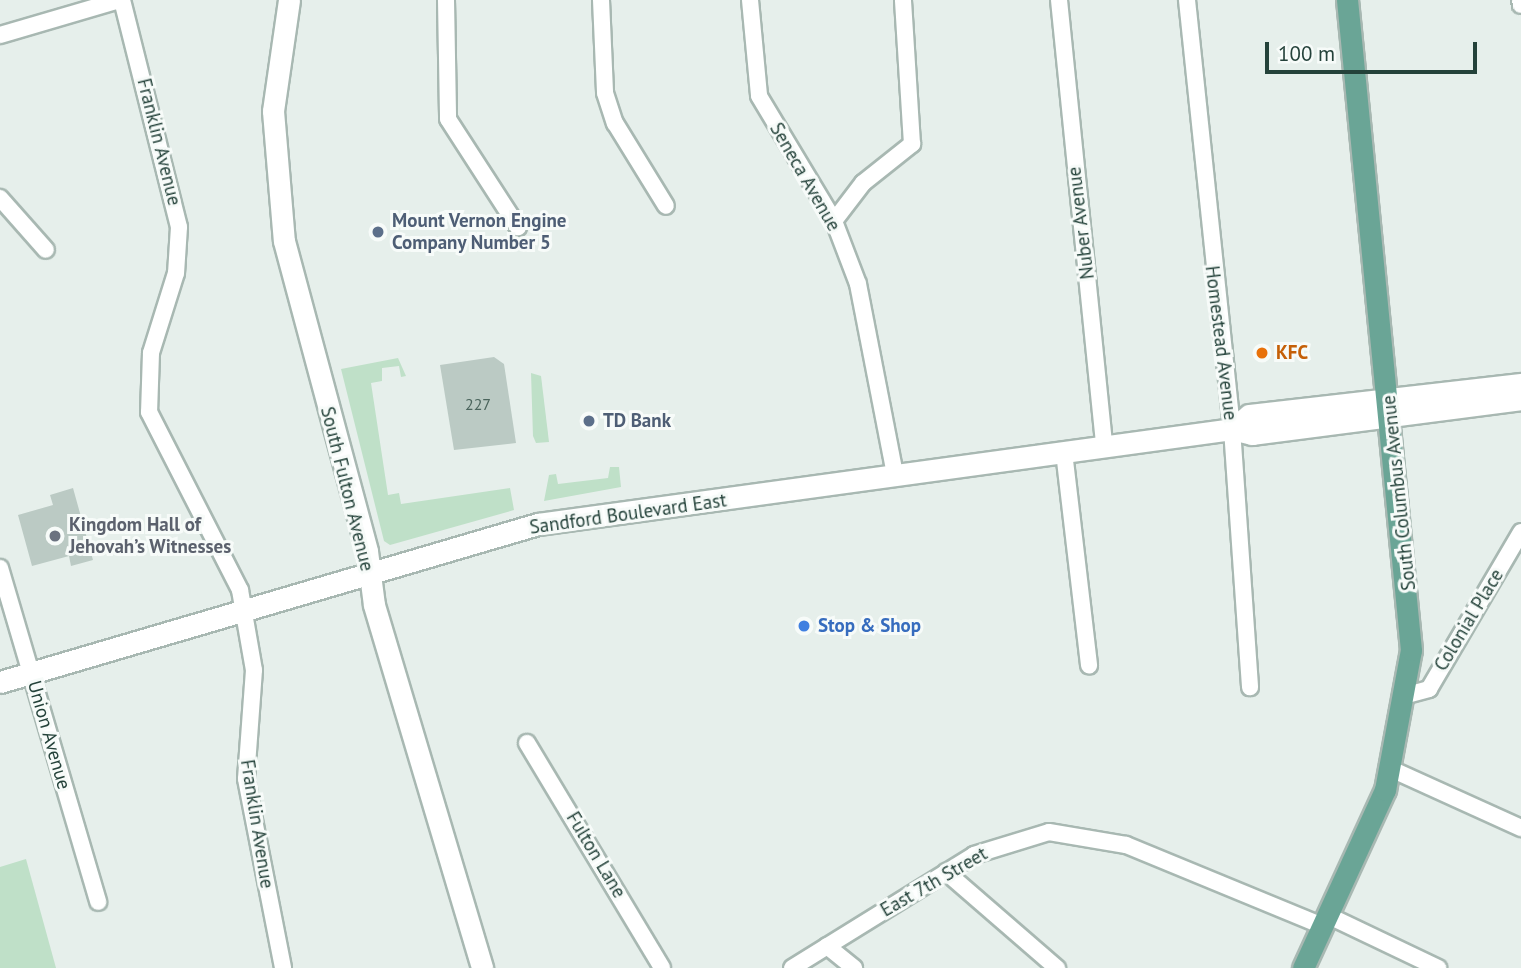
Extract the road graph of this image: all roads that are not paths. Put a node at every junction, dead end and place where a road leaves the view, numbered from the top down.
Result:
1 (121, 0) edge
2 (289, 0) edge
3 (446, 0) edge
4 (601, 0) edge
5 (750, 0) edge
6 (903, 0) edge
7 (1059, 0) edge
8 (1187, 0) edge
9 (1347, 0) edge
10 (1520, 0) edge
11 (1521, 5) edge
12 (0, 35) edge
13 (0, 198) edge
14 (666, 206) dead end
15 (834, 221) junction
16 (518, 227) dead end
17 (46, 250) dead end
18 (1521, 384) edge
19 (1521, 399) edge
20 (1390, 409) junction
21 (1232, 429) junction
22 (1104, 446) junction
23 (1064, 452) junction
24 (895, 475) junction
25 (1521, 532) edge
26 (0, 568) edge
27 (370, 577) junction
28 (245, 613) junction
29 (1089, 666) dead end
30 (31, 673) junction
31 (0, 682) edge
32 (1250, 687) dead end
33 (1407, 695) junction
34 (527, 743) dead end
35 (1391, 769) junction
36 (1521, 828) edge
37 (946, 872) junction
38 (98, 902) dead end
39 (1326, 921) junction
40 (827, 946) junction
41 (283, 968) edge
42 (482, 968) edge
43 (662, 968) edge
44 (792, 968) edge
45 (854, 968) edge
46 (1057, 968) edge
47 (1303, 968) edge
48 (1438, 968) edge

1 - 12 street
1 - 28 street, Franklin Avenue
2 - 27 street, South Fulton Avenue
3 - 16 street
4 - 14 street
5 - 15 street, Seneca Avenue
6 - 15 street
7 - 22 street, Nuber Avenue
8 - 21 street, Homestead Avenue
9 - 20 main road, South Columbus Avenue
10 - 11 street
13 - 17 street
15 - 24 street, Seneca Avenue
18 - 20 street, Sandford Boulevard East
19 - 20 street, Sandford Boulevard East
20 - 21 street, Sandford Boulevard East
20 - 33 main road, South Columbus Avenue
21 - 22 street, Sandford Boulevard East
21 - 32 street, Homestead Avenue
22 - 23 street, Sandford Boulevard East
23 - 24 street, Sandford Boulevard East
23 - 29 street
24 - 27 street, Sandford Boulevard East
25 - 33 street, Colonial Place
26 - 30 street, Union Avenue
27 - 28 street, Sandford Boulevard East
27 - 42 street, South Fulton Avenue
28 - 30 street, Sandford Boulevard East
28 - 41 street, Franklin Avenue
30 - 31 street, Sandford Boulevard East
30 - 38 street, Union Avenue
33 - 35 main road, South Columbus Avenue
34 - 43 street, Fulton Lane
35 - 36 street
35 - 39 main road, South Columbus Avenue
37 - 39 street, East 7th Street
37 - 40 street, East 7th Street
37 - 46 street
39 - 47 main road, South Columbus Avenue
39 - 48 street, East 7th Street
40 - 44 street, East 7th Street
40 - 45 street

